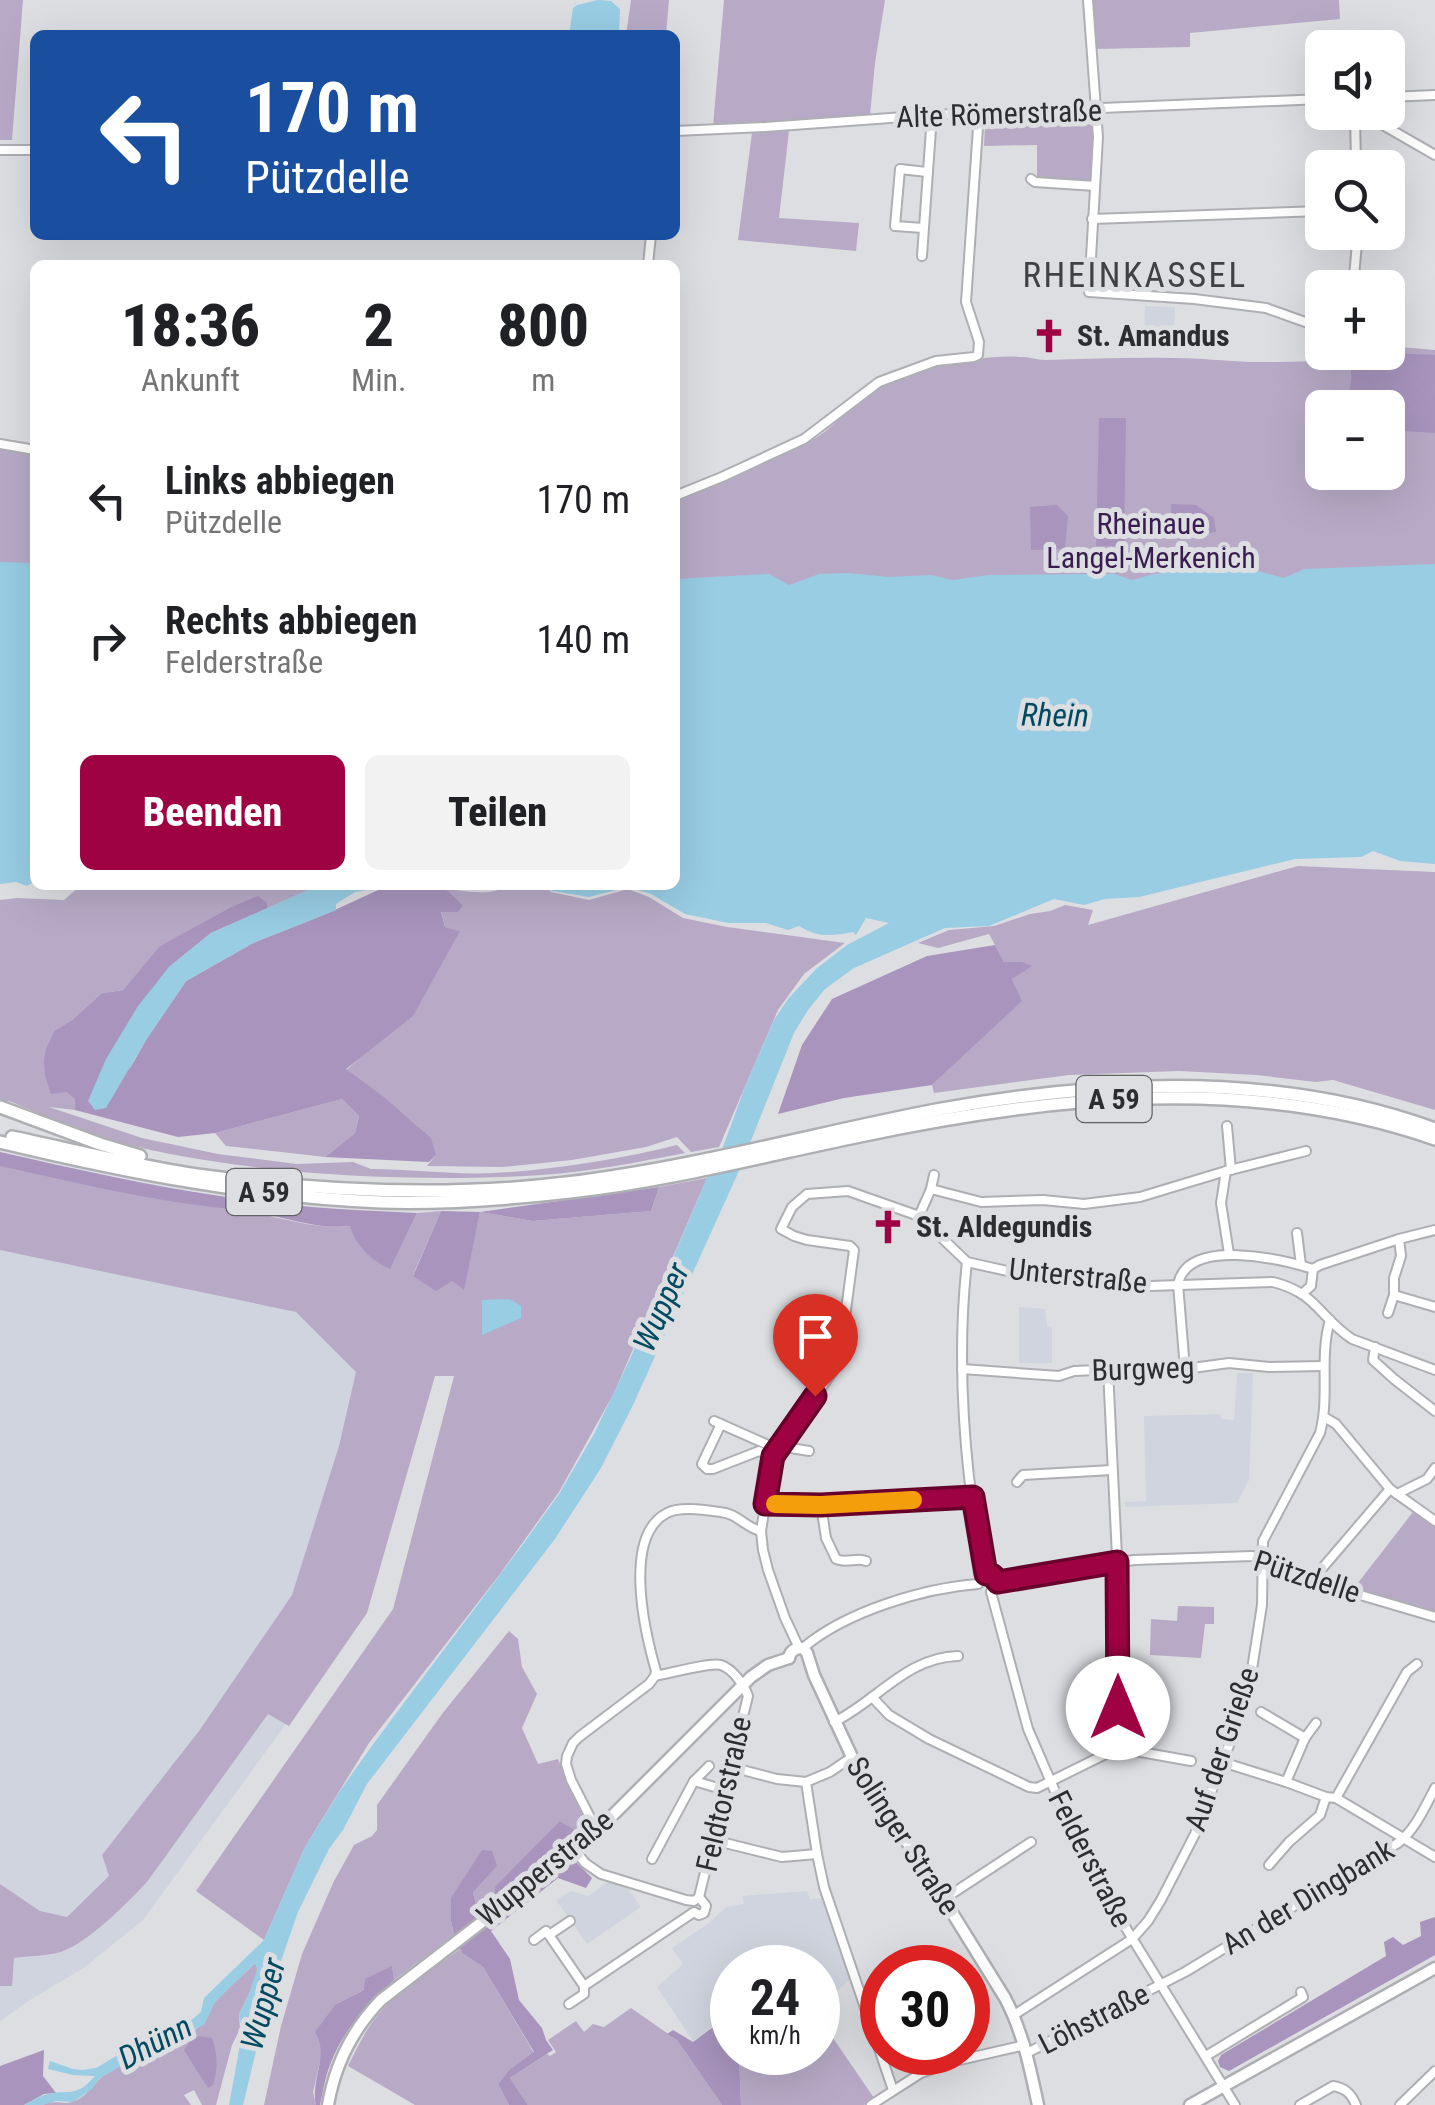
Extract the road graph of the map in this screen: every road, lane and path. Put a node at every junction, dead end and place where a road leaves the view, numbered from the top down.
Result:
1 (1088, 0) edge
2 (1435, 95) edge
3 (1405, 96) edge
4 (1305, 100) edge
5 (1095, 110) junction
6 (980, 113) junction
7 (932, 115) junction
8 (680, 130) edge
9 (1392, 130) edge
10 (0, 150) edge
11 (30, 150) edge
12 (1435, 155) edge
13 (928, 172) junction
14 (1031, 179) dead end
15 (1095, 186) junction
16 (1305, 212) edge
17 (1092, 219) junction
18 (923, 228) junction
19 (922, 256) dead end
20 (1305, 322) edge
21 (0, 444) edge
22 (30, 449) edge
23 (680, 494) edge
24 (0, 1107) edge
25 (1227, 1126) dead end
26 (1435, 1128) edge
27 (0, 1134) edge
28 (1435, 1139) edge
29 (0, 1142) edge
30 (796, 1145) junction
31 (1306, 1151) dead end
32 (1228, 1170) junction
33 (656, 1174) junction
34 (934, 1175) dead end
35 (246, 1180) junction
36 (931, 1189) junction
37 (920, 1216) junction
38 (1435, 1230) edge
39 (1297, 1233) dead end
40 (1399, 1239) junction
41 (1229, 1254) junction
42 (967, 1262) junction
43 (1301, 1265) junction
44 (1312, 1269) junction
45 (1178, 1284) junction
46 (1303, 1293) junction
47 (1394, 1295) junction
48 (1435, 1308) edge
49 (1388, 1312) dead end
50 (1330, 1320) junction
51 (1375, 1347) junction
52 (1324, 1366) junction
53 (962, 1369) junction
54 (1108, 1369) junction
55 (1185, 1369) junction
56 (1435, 1370) edge
57 (1435, 1411) edge
58 (1324, 1417) junction
59 (776, 1450) junction
60 (809, 1451) dead end
61 (1435, 1468) edge
62 (1112, 1470) junction
63 (1016, 1482) dead end
64 (1394, 1492) junction
65 (973, 1497) junction
66 (765, 1504) junction
67 (821, 1505) junction
68 (1435, 1521) edge
69 (761, 1530) junction
70 (1262, 1558) junction
71 (866, 1562) dead end
72 (1117, 1562) junction
73 (986, 1574) junction
74 (1313, 1579) junction
75 (998, 1582) junction
76 (978, 1584) junction
77 (991, 1592) junction
78 (1435, 1617) edge
79 (958, 1656) dead end
80 (799, 1659) junction
81 (1416, 1664) dead end
82 (655, 1676) junction
83 (745, 1686) junction
84 (872, 1697) junction
85 (1261, 1712) dead end
86 (834, 1722) junction
87 (1316, 1723) dead end
88 (1305, 1738) junction
89 (1118, 1748) junction
90 (852, 1758) junction
91 (1191, 1761) dead end
92 (1222, 1762) junction
93 (709, 1766) dead end
94 (730, 1767) junction
95 (1050, 1781) junction
96 (694, 1782) junction
97 (806, 1782) junction
98 (1286, 1782) junction
99 (1435, 1788) edge
100 (725, 1790) junction
101 (1331, 1798) junction
102 (598, 1828) junction
103 (1405, 1838) junction
104 (712, 1840) junction
105 (1031, 1842) dead end
106 (576, 1850) junction
107 (817, 1854) junction
108 (1435, 1856) edge
109 (652, 1859) dead end
110 (1268, 1865) dead end
111 (695, 1899) junction
112 (944, 1899) junction
113 (694, 1912) junction
114 (570, 1921) dead end
115 (549, 1935) junction
116 (1132, 1938) junction
117 (534, 1940) dead end
118 (1435, 1968) edge
119 (584, 1986) junction
120 (1161, 1986) junction
121 (1301, 1992) dead end
122 (569, 2004) dead end
123 (1014, 2014) junction
124 (1026, 2049) junction
125 (1206, 2056) junction
126 (1435, 2071) edge
127 (1224, 2086) junction
128 (893, 2090) junction
129 (328, 2105) edge
130 (871, 2105) edge
131 (1038, 2105) edge
132 (1190, 2105) edge
133 (1235, 2105) edge
134 (1300, 2105) edge
135 (1356, 2105) edge
136 (1400, 2105) edge

1 - 5 street
2 - 3 street
4 - 5 street, Alte Römerstraße
5 - 6 street, Alte Römerstraße
5 - 15 street
6 - 7 street, Alte Römerstraße
6 - 23 street
7 - 8 street, Alte Römerstraße
7 - 13 street
9 - 12 street
10 - 11 street
13 - 18 street
13 - 18 street
14 - 15 street
15 - 17 street
16 - 17 street
17 - 20 street
18 - 19 street
21 - 22 street
24 - 35 highway
25 - 32 street
26 - 30 highway, A 59
27 - 35 highway, A 59
28 - 30 highway, A 59
29 - 33 highway, A 59
30 - 33 highway, A 59
31 - 32 street
32 - 36 street
32 - 41 street
33 - 35 highway, A 59
34 - 36 street
36 - 37 street
37 - 42 street, Unterstraße
37 - 59 street, Unterstraße
38 - 40 street
39 - 43 street
40 - 44 street
40 - 47 street
41 - 43 street, Unterstraße
41 - 45 street, Unterstraße
42 - 45 street, Unterstraße
42 - 53 street
43 - 44 street, Unterstraße
44 - 46 street
45 - 46 street, Unterstraße
45 - 55 street
46 - 50 street
47 - 48 street
47 - 49 street
50 - 51 street
50 - 52 street, Auf der Grieße
51 - 56 street
51 - 57 street
52 - 55 street, Burgweg
52 - 58 street, Auf der Grieße
53 - 54 street, Burgweg
53 - 65 street
54 - 55 street, Burgweg
54 - 62 street
58 - 64 street
58 - 70 street, Auf der Grieße
59 - 59 street
59 - 60 street
59 - 66 street
61 - 64 street
62 - 63 street
62 - 72 street
64 - 68 street
64 - 74 street
65 - 67 street
65 - 73 street
66 - 67 street
66 - 69 street
67 - 71 street
69 - 80 street
69 - 82 street
70 - 72 street, Pützdelle
70 - 74 street, Pützdelle
70 - 92 street, Auf der Grieße
72 - 75 street, Pützdelle
72 - 89 street
73 - 75 street
73 - 76 street
74 - 78 street, Pützdelle
75 - 77 street
76 - 77 street
76 - 80 street, Wupperstraße
77 - 95 street, Felderstraße
79 - 84 street
80 - 83 main road, Wupperstraße
80 - 86 main road, Solinger Straße
81 - 101 street
82 - 83 street
82 - 102 street
83 - 94 street, Feldtorstraße
83 - 102 main road, Wupperstraße
84 - 86 street
84 - 95 street
85 - 88 street
86 - 90 main road, Solinger Straße
87 - 88 street
88 - 98 street
89 - 91 street
89 - 95 street
90 - 97 street
90 - 112 main road, Solinger Straße
92 - 98 street
92 - 116 street, Auf der Grieße
93 - 96 street
94 - 97 street
94 - 100 street, Feldtorstraße
95 - 116 street, Felderstraße
96 - 100 street
96 - 109 street
97 - 107 street
98 - 101 street
99 - 103 street, An der Dingbank
100 - 104 street, Feldtorstraße
101 - 103 street
101 - 110 street
102 - 106 main road, Wupperstraße
103 - 108 street
103 - 120 street, An der Dingbank
104 - 107 street
104 - 111 street, Feldtorstraße
105 - 112 street
106 - 111 street
106 - 129 main road, Wupperstraße
107 - 128 street
111 - 113 street
111 - 113 street, Feldtorstraße
112 - 123 main road, Solinger Straße
113 - 119 street
114 - 115 street
115 - 117 street
115 - 119 street
116 - 120 street, Felderstraße
116 - 123 street
118 - 127 main road
119 - 122 street
120 - 124 street, Löhstraße
120 - 125 street, Felderstraße
121 - 125 street
123 - 124 main road, Solinger Straße
124 - 128 street, Löhstraße
124 - 131 main road, Solinger Straße
125 - 127 street, Felderstraße
126 - 136 street
127 - 132 main road
127 - 133 street, Felderstraße
128 - 130 street, Löhstraße
134 - 135 street

